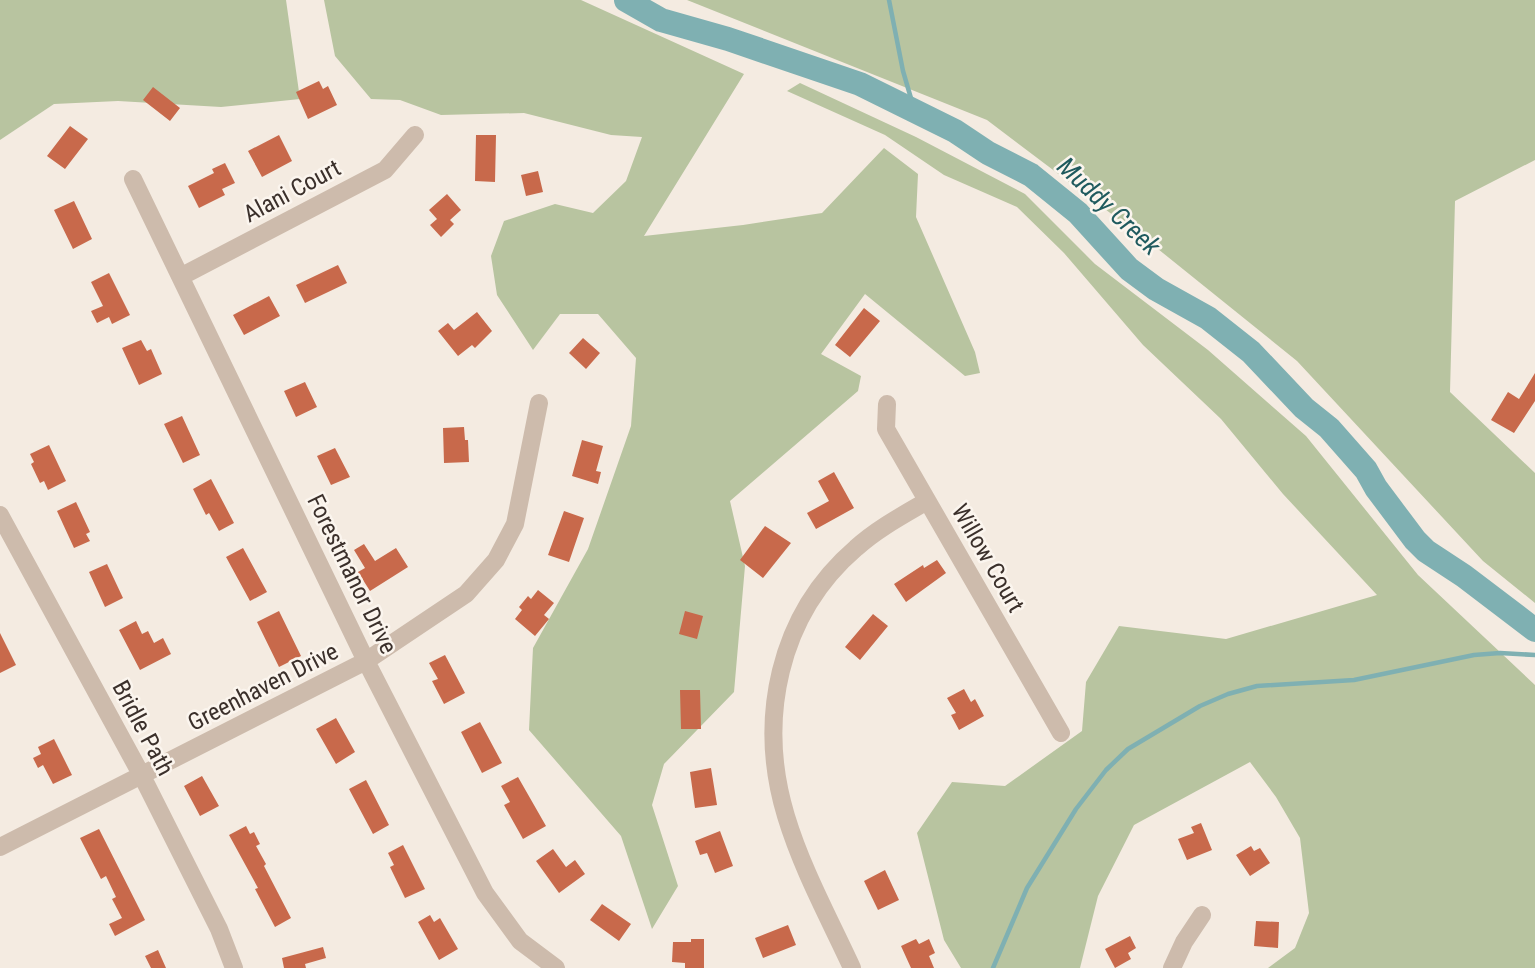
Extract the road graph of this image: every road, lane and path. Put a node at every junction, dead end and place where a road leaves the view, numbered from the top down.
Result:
1 (415, 135) dead end
2 (133, 179) dead end
3 (182, 276) junction
4 (539, 403) dead end
5 (887, 404) dead end
6 (927, 501) junction
7 (2, 523) edge
8 (366, 661) junction
9 (1061, 733) dead end
10 (142, 776) junction
11 (0, 848) edge
12 (1202, 915) dead end
13 (234, 968) edge
14 (556, 968) edge
15 (852, 968) edge
16 (1172, 968) edge

1 - 3 street, Alani Court
2 - 3 street, Forestmanor Drive
3 - 8 street, Forestmanor Drive
4 - 8 street, Greenhaven Drive
5 - 6 street, Willow Court
6 - 9 street, Willow Court
6 - 15 street
7 - 10 street, Bridle Path
8 - 10 street, Greenhaven Drive
8 - 14 street, Forestmanor Drive
10 - 11 street, Greenhaven Drive
10 - 13 street, Bridle Path
12 - 16 street

